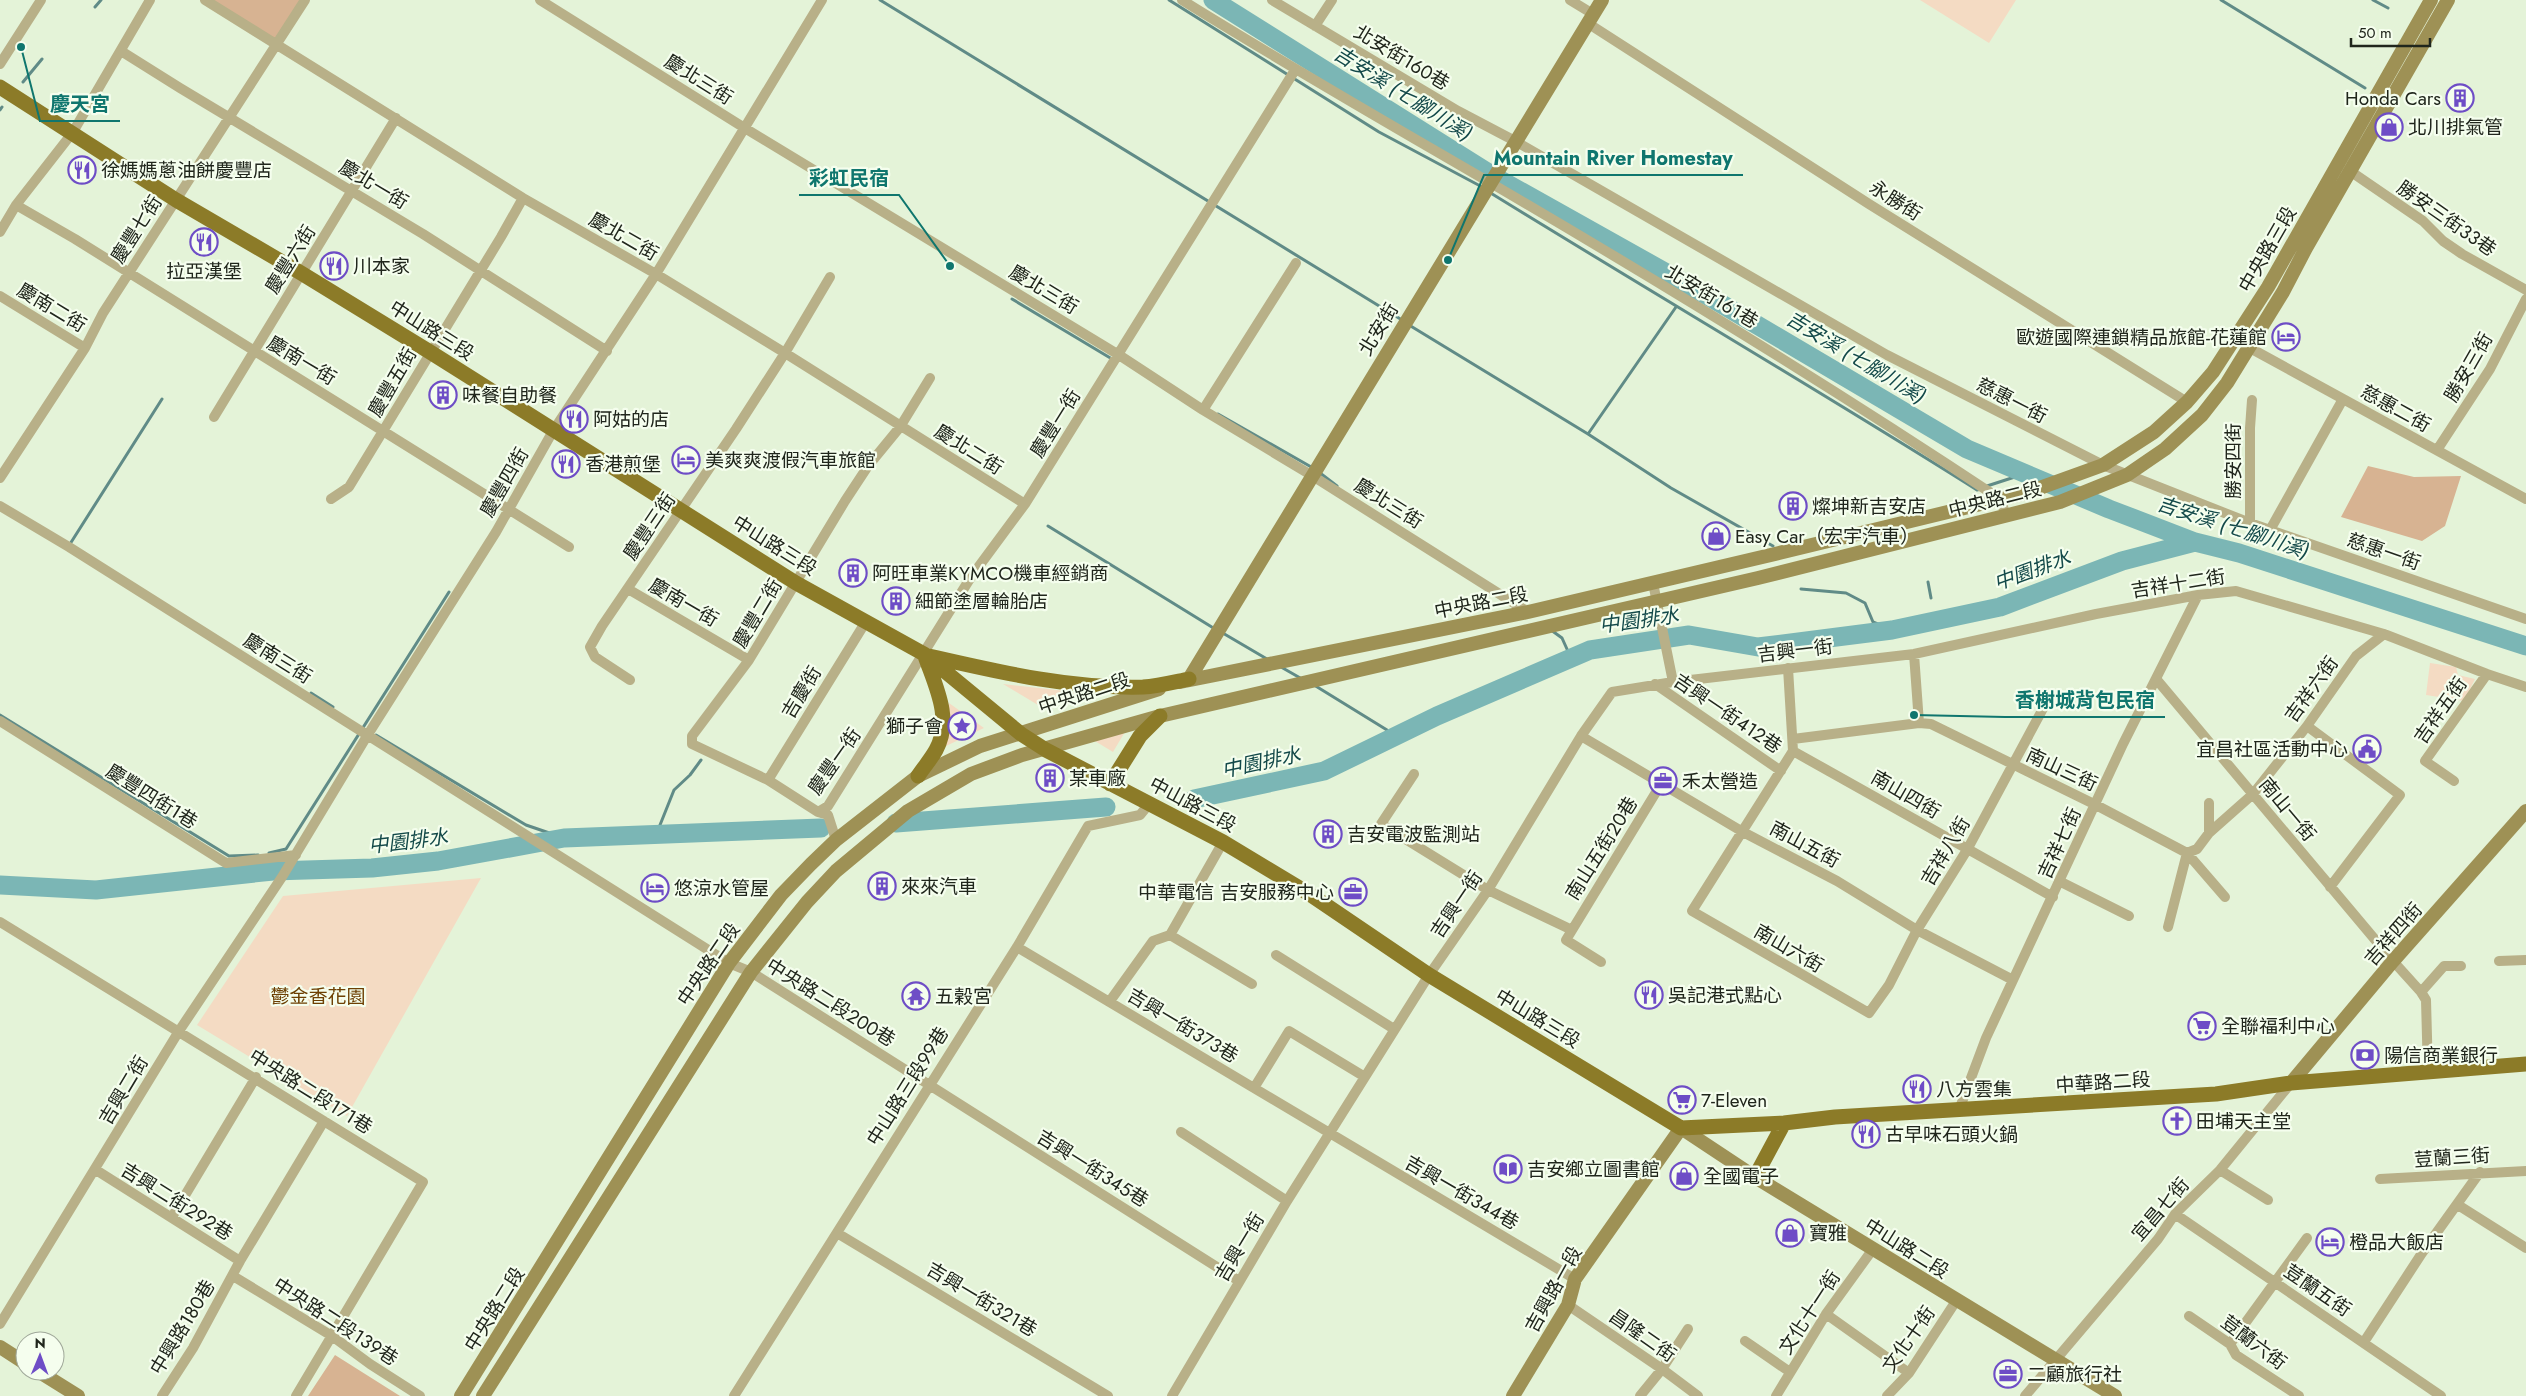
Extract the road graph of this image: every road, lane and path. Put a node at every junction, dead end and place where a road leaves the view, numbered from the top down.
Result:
1 (41, 0) edge
2 (150, 0) edge
3 (205, 0) edge
4 (306, 0) edge
5 (540, 0) edge
6 (822, 0) edge
7 (1182, 0) edge
8 (1272, 0) edge
9 (1332, 0) edge
10 (1570, 0) edge
11 (1602, 0) edge
12 (2431, 0) edge
13 (2448, 0) edge
14 (1591, 19) junction
15 (1315, 26) junction
16 (277, 47) junction
17 (121, 51) junction
18 (0, 64) edge
19 (1295, 70) junction
20 (0, 87) edge
21 (231, 118) junction
22 (396, 118) junction
23 (743, 127) junction
24 (73, 132) junction
25 (1512, 145) junction
26 (2350, 172) junction
27 (1493, 177) junction
28 (352, 192) junction
29 (523, 198) junction
30 (176, 200) junction
31 (16, 205) junction
32 (0, 232) edge
33 (1296, 263) dead end
34 (481, 270) junction
35 (302, 273) junction
36 (128, 274) junction
37 (656, 274) junction
38 (830, 277) dead end
39 (2526, 290) edge
40 (0, 296) edge
41 (2526, 299) edge
42 (86, 348) junction
43 (2250, 348) junction
44 (607, 351) junction
45 (255, 352) junction
46 (430, 352) junction
47 (785, 353) junction
48 (1119, 355) junction
49 (930, 378) dead end
50 (2343, 399) junction
51 (2252, 400) dead end
52 (2187, 402) junction
53 (1203, 410) junction
54 (214, 417) dead end
55 (900, 427) junction
56 (384, 431) junction
57 (553, 431) junction
58 (2437, 450) junction
59 (2103, 465) junction
60 (2086, 472) joint
61 (1311, 475) junction
62 (0, 478) edge
63 (2121, 478) junction
64 (331, 499) dead end
65 (2000, 499) junction
66 (2526, 499) edge
67 (1025, 504) junction
68 (0, 506) edge
69 (509, 509) junction
70 (681, 509) junction
71 (2006, 515) junction
72 (2250, 523) junction
73 (2270, 530) junction
74 (569, 547) dead end
75 (1653, 582) junction
76 (796, 583) junction
77 (628, 589) junction
78 (2198, 594) junction
79 (1658, 603) junction
80 (1528, 612) junction
81 (2526, 619) edge
82 (865, 622) junction
83 (2384, 634) junction
84 (924, 654) junction
85 (1914, 654) junction
86 (749, 660) junction
87 (1788, 668) junction
88 (2487, 674) junction
89 (1188, 679) junction
90 (630, 680) dead end
91 (1672, 680) junction
92 (2157, 680) junction
93 (1655, 684) junction
94 (2526, 687) edge
95 (2046, 703) dead end
96 (1160, 716) junction
97 (0, 721) edge
98 (1920, 723) junction
99 (2307, 726) junction
100 (1021, 734) junction
101 (368, 736) junction
102 (1581, 736) junction
103 (1794, 739) junction
104 (1046, 750) junction
105 (1793, 751) junction
106 (2013, 766) junction
107 (1781, 771) junction
108 (1414, 774) dead end
109 (918, 776) junction
110 (768, 780) junction
111 (2454, 781) dead end
112 (1110, 784) junction
113 (1661, 784) junction
114 (2252, 794) junction
115 (2209, 803) dead end
116 (1149, 804) junction
117 (2096, 805) junction
118 (2526, 811) edge
119 (818, 812) junction
120 (1743, 832) junction
121 (2209, 833) junction
122 (836, 840) junction
123 (1223, 842) junction
124 (1967, 850) junction
125 (2187, 853) junction
126 (296, 855) junction
127 (282, 878) joint
128 (2059, 881) junction
129 (2330, 887) junction
130 (1488, 890) junction
131 (2053, 897) junction
132 (2225, 897) dead end
133 (2129, 916) dead end
134 (0, 922) edge
135 (2168, 927) dead end
136 (1572, 930) junction
137 (1917, 930) junction
138 (1170, 935) junction
139 (1017, 947) junction
140 (1276, 955) dead end
141 (2526, 960) edge
142 (2393, 961) junction
143 (1601, 962) dead end
144 (2498, 962) dead end
145 (2462, 966) dead end
146 (740, 967) junction
147 (1429, 976) junction
148 (2014, 980) junction
149 (1252, 984) dead end
150 (2421, 992) junction
151 (1110, 1001) junction
152 (1869, 1013) joint
153 (1394, 1029) junction
154 (179, 1031) junction
155 (2526, 1064) edge
156 (2428, 1074) junction
157 (1365, 1077) junction
158 (256, 1078) junction
159 (2291, 1083) junction
160 (928, 1084) junction
161 (1254, 1088) junction
162 (1959, 1110) junction
163 (324, 1121) junction
164 (1784, 1124) junction
165 (1681, 1128) junction
166 (1181, 1132) dead end
167 (1330, 1135) junction
168 (96, 1170) junction
169 (2220, 1170) junction
170 (2526, 1171) edge
171 (2480, 1172) junction
172 (1755, 1177) junction
173 (2380, 1179) dead end
174 (2268, 1200) dead end
175 (1287, 1201) junction
176 (2458, 1205) junction
177 (2175, 1214) junction
178 (172, 1217) junction
179 (837, 1233) junction
180 (2307, 1238) dead end
181 (2526, 1248) edge
182 (1872, 1249) junction
183 (240, 1261) junction
184 (233, 1276) junction
185 (1576, 1279) junction
186 (1239, 1281) junction
187 (2276, 1282) junction
188 (1956, 1300) junction
189 (1568, 1305) junction
190 (1826, 1314) junction
191 (2189, 1316) dead end
192 (0, 1324) edge
193 (1688, 1329) dead end
194 (332, 1336) junction
195 (1744, 1341) dead end
196 (2364, 1342) junction
197 (2230, 1344) junction
198 (0, 1347) edge
199 (15, 1357) edge
200 (2056, 1358) junction
201 (1662, 1369) junction
202 (1790, 1372) junction
203 (1909, 1373) junction
204 (54, 1381) edge
205 (78, 1396) edge
206 (162, 1396) edge
207 (296, 1396) edge
208 (420, 1396) edge
209 (460, 1396) edge
210 (483, 1396) edge
211 (734, 1396) edge
212 (1108, 1396) edge
213 (1172, 1396) edge
214 (1513, 1396) edge
215 (1640, 1396) edge
216 (1698, 1396) edge
217 (1776, 1396) edge
218 (1887, 1396) edge
219 (2025, 1396) edge
220 (2115, 1396) edge
221 (2300, 1396) edge
222 (2442, 1396) edge

1 - 18 street
2 - 17 street
3 - 16 street, 慶北二街
4 - 16 street, 慶豐七街
5 - 23 street, 慶北三街
6 - 23 street, 慶豐四街
7 - 19 street, 北安街161巷
8 - 15 street, 北安街160巷
9 - 15 street
10 - 14 street, 永勝街
11 - 14 street, 北安街
12 - 52 street, 中央路三段
13 - 26 street, 中央路三段
14 - 25 street, 北安街
14 - 52 street, 永勝街
15 - 25 street, 北安街160巷
16 - 21 street, 慶豐七街
16 - 22 street, 慶北二街
17 - 21 street, 慶北一街
17 - 24 street
19 - 27 street, 北安街161巷
19 - 48 street, 慶豐一街
20 - 24 main road, 中山路三段
21 - 28 street, 慶北一街
21 - 30 street, 慶豐七街
22 - 28 street, 慶豐六街
22 - 29 street, 慶北二街
23 - 37 street, 慶豐四街
23 - 48 street, 慶北三街
24 - 30 main road, 中山路三段
24 - 31 street
25 - 27 street, 北安街
25 - 59 street, 慈惠一街
26 - 39 street, 勝安三街33巷
26 - 43 street, 中央路三段
27 - 61 street, 北安街
27 - 65 street, 北安街161巷
28 - 34 street, 慶北一街
28 - 35 street, 慶豐六街
29 - 34 street, 慶豐五街
29 - 37 street, 慶北二街
30 - 35 main road, 中山路三段
30 - 36 street, 慶豐七街
31 - 32 street
31 - 36 street, 慶南一街
33 - 53 street
34 - 44 street, 慶北一街
34 - 46 street, 慶豐五街
35 - 45 street, 慶豐六街
35 - 46 main road, 中山路三段
36 - 42 street, 慶豐七街
36 - 45 street, 慶南一街
37 - 44 street, 慶豐四街
37 - 47 street, 慶北二街
38 - 47 street, 慶豐三街
40 - 42 street, 慶南二街
41 - 58 street, 勝安三街
42 - 62 street, 慶豐七街
43 - 50 street, 慈惠二街
43 - 63 street, 中央路三段
44 - 57 street, 慶豐四街
45 - 54 street, 慶豐六街
45 - 56 street, 慶南一街
46 - 56 street, 慶豐五街
46 - 57 main road, 中山路三段
47 - 55 street, 慶北二街
47 - 70 street, 慶豐三街
48 - 53 street, 慶北三街
48 - 67 street, 慶豐一街
49 - 55 street, 慶豐二街
50 - 58 street, 慈惠二街
50 - 73 street
51 - 72 street, 勝安四街
52 - 59 street, 中央路三段
53 - 61 street, 慶北三街
55 - 67 street, 慶北二街
55 - 76 street, 慶豐二街
56 - 64 street, 慶豐五街
56 - 69 street, 慶南一街
57 - 69 street, 慶豐四街
57 - 70 main road, 中山路三段
58 - 66 street, 慈惠二街
59 - 60 street, 中央路三段
59 - 63 street, 慈惠一街
60 - 65 street, 中央路二段
61 - 80 street, 慶北三街
61 - 89 street, 北安街
63 - 71 street, 中央路二段
63 - 72 street, 慈惠一街
65 - 71 street
65 - 75 street, 中央路二段
67 - 84 street, 慶豐一街
68 - 101 street, 慶南三街
69 - 74 street, 慶南一街
69 - 101 street, 慶豐四街
70 - 76 main road, 中山路三段
70 - 77 street, 慶豐三街
71 - 79 street, 中央路二段
72 - 73 street, 慈惠一街
73 - 81 street, 慈惠一街
75 - 79 street
75 - 80 street, 中央路二段
76 - 82 main road, 中山路三段
76 - 86 street, 慶豐二街
77 - 86 street, 慶南一街
77 - 90 street, 慶豐三街
78 - 83 street, 吉祥十二街
78 - 85 street, 吉祥十二街
78 - 92 street, 吉祥七街
79 - 91 street
79 - 96 street, 中央路二段
80 - 89 street, 中央路二段
82 - 84 main road, 中山路三段
82 - 110 street, 吉慶街
83 - 88 street, 吉祥十二街
83 - 99 street, 吉祥六街
84 - 89 main road
84 - 100 main road, 中山路三段
84 - 109 main road
84 - 119 street, 慶豐一街
85 - 87 street, 吉興一街
85 - 98 street
86 - 110 street, 慶豐二街
87 - 91 street, 吉興一街
87 - 103 street
88 - 94 street, 吉祥十二街
88 - 111 street, 吉祥五街
89 - 100 street, 中央路二段
91 - 93 street, 吉興一街
92 - 114 street, 南山一街
92 - 117 street, 吉祥七街
93 - 102 street, 吉興一街
93 - 107 street, 吉興一街412巷
95 - 106 street, 吉祥八街
96 - 104 street, 中央路二段
96 - 112 main road
97 - 126 street, 慶豐四街1巷
98 - 103 street
98 - 106 street, 南山三街
99 - 114 street, 吉祥六街
99 - 129 street
100 - 104 main road, 中山路三段
100 - 109 street, 中央路二段
101 - 126 street, 慶豐四街
101 - 146 street, 慶南三街
102 - 113 street, 南山五街
102 - 130 street, 吉興一街
103 - 105 street
104 - 112 main road, 中山路三段
104 - 146 street, 中央路二段
105 - 107 street
105 - 124 street, 南山四街
106 - 117 street, 南山三街
106 - 124 street, 吉祥八街
107 - 120 street
108 - 130 street
109 - 122 street, 中央路二段
110 - 119 street, 慶豐二街
112 - 116 main road, 中山路三段
113 - 120 street, 南山五街
113 - 136 street, 南山五街20巷
114 - 121 street, 吉祥六街
114 - 129 street, 南山一街
115 - 121 street
116 - 123 main road, 中山路三段
116 - 139 street, 中山路三段99巷
117 - 125 street, 南山三街
117 - 128 street, 吉祥七街
118 - 142 street, 吉祥四街
119 - 122 street, 慶豐二街
120 - 137 street, 南山五街
120 - 152 street, 南山六街
121 - 125 street, 吉祥六街
122 - 146 street, 中央路二段
123 - 138 street
123 - 147 main road, 中山路三段
124 - 131 street, 南山四街
124 - 137 street, 吉祥八街
125 - 132 street
125 - 135 street
126 - 127 street, 慶豐四街
127 - 154 street, 吉興二街
128 - 131 street, 吉祥七街
128 - 133 street
129 - 142 street, 南山一街
130 - 136 street
130 - 147 street, 吉興一街
131 - 148 street, 吉祥七街
134 - 154 street, 中央路二段171巷
136 - 143 street
137 - 148 street, 南山五街
137 - 152 street, 吉祥八街
138 - 149 street
138 - 151 street
139 - 151 street, 吉興一街373巷
139 - 160 street, 中山路三段99巷
140 - 153 street
141 - 144 street
142 - 150 street, 南山一街
142 - 159 street, 吉祥四街
145 - 150 street
146 - 160 street, 中央路二段200巷
146 - 209 street, 中央路二段
146 - 210 street, 中央路二段
147 - 153 street, 吉興一街
147 - 165 main road, 中山路三段
148 - 162 street, 吉祥七街
150 - 156 street
151 - 161 street, 吉興一街373巷
153 - 157 street, 吉興一街
154 - 158 street, 中央路二段171巷
154 - 168 street, 吉興二街
155 - 156 main road, 中華路二段
156 - 159 main road, 中華路二段
157 - 161 street
157 - 167 street, 吉興一街
158 - 163 street, 中央路二段171巷
158 - 178 street
159 - 162 main road, 中華路二段
159 - 169 street, 宜昌七街
160 - 179 street, 中山路三段99巷
160 - 186 street, 吉興一街345巷
161 - 167 street, 吉興一街373巷
162 - 164 main road, 中華路二段
163 - 183 street, 中興路180巷
163 - 194 street, 中央路二段171巷
164 - 165 main road, 中華路二段
164 - 172 main road
165 - 172 street, 中山路二段
165 - 185 street, 吉興路一段
166 - 175 street
167 - 175 street, 吉興一街
167 - 185 street, 吉興一街344巷
168 - 178 street, 吉興二街292巷
168 - 192 street, 吉興二街
169 - 174 street
169 - 177 street, 宜昌七街
170 - 171 street, 荳蘭三街
171 - 173 street, 荳蘭三街
171 - 176 street
172 - 182 street, 中山路二段
175 - 186 street, 吉興一街
176 - 181 street
176 - 196 street
177 - 187 street, 荳蘭五街
177 - 200 street, 宜昌七街
178 - 183 street, 吉興二街292巷
179 - 211 street, 中山路三段99巷
179 - 212 street, 吉興一街321巷
180 - 187 street
182 - 188 street, 中山路二段
182 - 190 street, 文化十一街
183 - 184 street, 中興路180巷
184 - 194 street, 中央路二段139巷
184 - 206 street, 中興路180巷
185 - 189 street, 吉興路一段
186 - 213 street, 吉興一街
187 - 196 street, 荳蘭五街
187 - 197 street
188 - 200 street, 中山路二段
188 - 203 street, 文化十街
189 - 201 street, 昌隆二街
189 - 214 street, 吉興路一段
190 - 202 street, 文化十一街
190 - 203 street
191 - 197 street, 荳蘭六街
193 - 201 street
194 - 207 street
194 - 208 street, 中央路二段139巷
195 - 202 street
196 - 222 street, 荳蘭五街
197 - 221 street, 荳蘭六街
198 - 199 street
200 - 219 street, 宜昌七街
200 - 220 street, 中山路二段
201 - 215 street
201 - 216 street, 昌隆二街
202 - 217 street, 文化十一街
203 - 218 street, 文化十街
204 - 205 street

